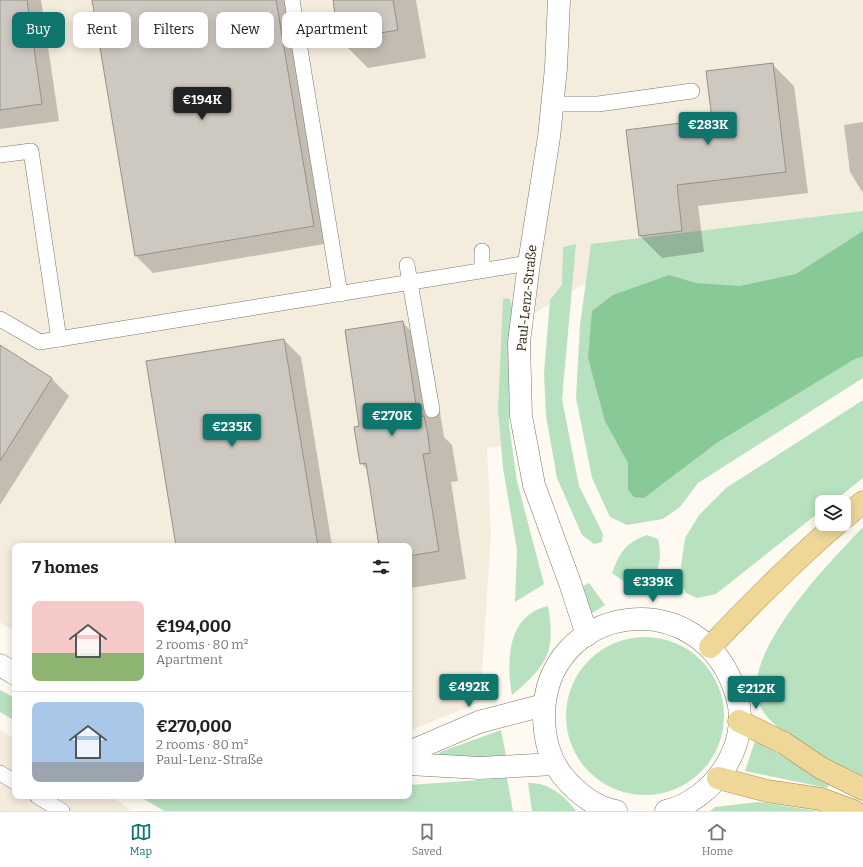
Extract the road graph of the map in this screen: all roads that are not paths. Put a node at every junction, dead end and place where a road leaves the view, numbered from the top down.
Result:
1 (292, 0) edge
2 (559, 0) edge
3 (692, 91) dead end
4 (552, 104) junction
5 (0, 155) edge
6 (482, 251) dead end
7 (529, 263) junction
8 (407, 265) dead end
9 (482, 270) junction
10 (411, 282) junction
11 (340, 294) junction
12 (0, 319) edge
13 (59, 339) junction
14 (432, 410) dead end
15 (863, 502) edge
16 (851, 512) edge
17 (829, 531) edge
18 (587, 635) junction
19 (710, 647) junction
20 (0, 665) edge
21 (12, 672) edge
22 (544, 705) junction
23 (739, 720) junction
24 (412, 751) edge
25 (412, 764) edge
26 (554, 764) junction
27 (0, 773) edge
28 (718, 778) junction
29 (12, 780) edge
30 (863, 789) edge
31 (42, 799) edge
32 (62, 811) edge
33 (611, 811) edge
34 (669, 811) edge
35 (854, 811) edge

1 - 11 lane
2 - 4 main road, Paul-Lenz-Straße
3 - 4 lane
4 - 7 main road, Paul-Lenz-Straße
5 - 13 lane
6 - 9 lane
7 - 9 lane
7 - 18 main road, Paul-Lenz-Straße
8 - 10 lane
9 - 10 lane
10 - 11 lane
10 - 14 lane
11 - 13 lane
12 - 13 lane
15 - 16 main road
17 - 19 main road
18 - 19 main road
18 - 22 main road
19 - 23 main road
20 - 21 main road
22 - 24 main road
22 - 26 main road
23 - 28 main road
23 - 30 main road
25 - 26 main road
26 - 33 main road
27 - 29 lane
28 - 34 main road
28 - 35 main road
31 - 32 lane

